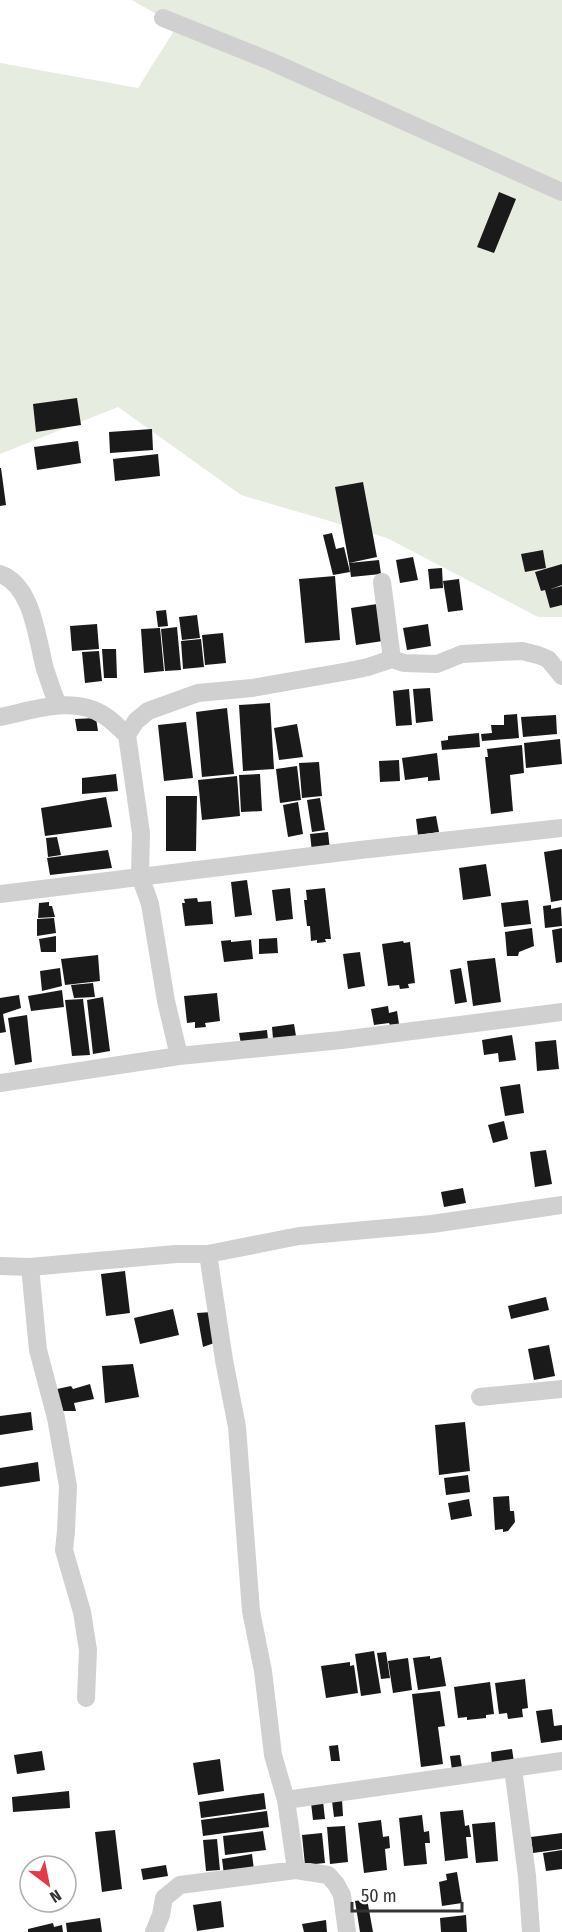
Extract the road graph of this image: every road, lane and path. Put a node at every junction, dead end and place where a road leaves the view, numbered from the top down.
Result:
1 (163, 18) dead end
2 (562, 192) edge
3 (0, 574) edge
4 (382, 582) dead end
5 (392, 659) junction
6 (562, 676) edge
7 (58, 705) junction
8 (0, 717) edge
9 (127, 735) junction
10 (562, 828) edge
11 (140, 876) junction
12 (0, 894) edge
13 (562, 1012) edge
14 (179, 1056) junction
15 (0, 1083) edge
16 (562, 1205) edge
17 (208, 1254) junction
18 (0, 1266) edge
19 (30, 1267) junction
20 (562, 1389) edge
21 (480, 1397) dead end
22 (86, 1698) dead end
23 (562, 1761) edge
24 (513, 1768) junction
25 (286, 1800) junction
26 (296, 1870) junction
27 (154, 1932) edge
28 (347, 1932) edge
29 (531, 1932) edge

1 - 2 street
3 - 7 street
4 - 5 street
5 - 6 street
5 - 9 street
7 - 8 street
7 - 9 street
9 - 11 street
10 - 11 street
11 - 12 street
11 - 14 street
13 - 14 street
14 - 15 street
16 - 17 street
17 - 19 street
17 - 25 street
18 - 19 street
19 - 22 street
20 - 21 street
23 - 24 street
24 - 25 street
24 - 29 street
25 - 26 street
26 - 27 street
26 - 28 street

